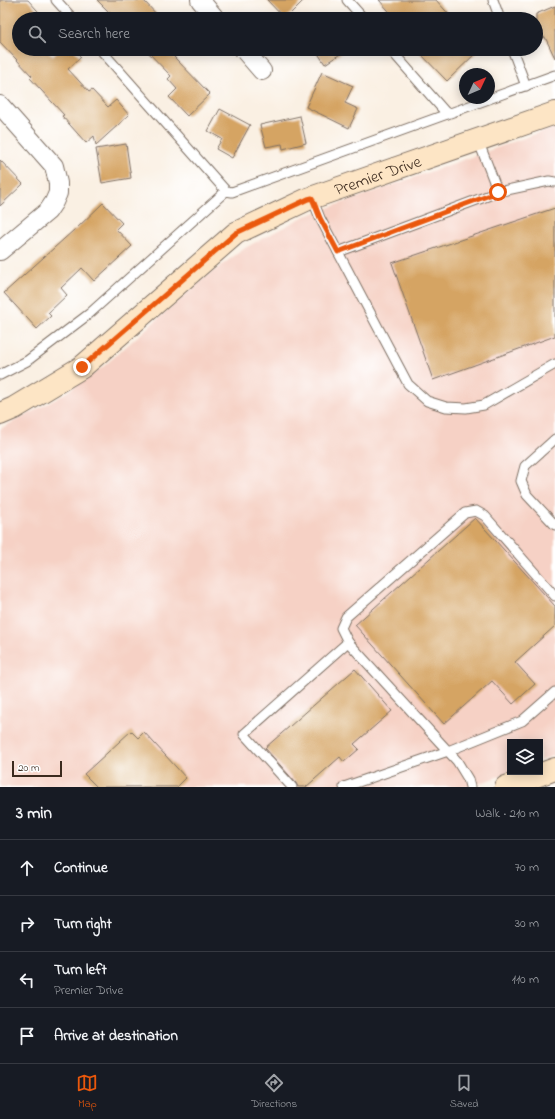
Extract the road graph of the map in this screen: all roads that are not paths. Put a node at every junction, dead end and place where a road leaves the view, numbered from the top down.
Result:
1 (56, 0) edge
2 (200, 0) edge
3 (347, 0) edge
4 (493, 0) edge
5 (67, 12) edge
6 (210, 12) edge
7 (358, 12) edge
8 (497, 12) edge
9 (106, 56) edge
10 (249, 56) edge
11 (396, 56) edge
12 (515, 56) edge
13 (262, 71) dead end
14 (555, 75) edge
15 (526, 86) junction
16 (0, 105) edge
17 (555, 113) edge
18 (447, 114) junction
19 (478, 140) junction
20 (555, 182) edge
21 (226, 191) junction
22 (498, 192) junction
23 (312, 198) junction
24 (0, 251) edge
25 (338, 252) junction
26 (555, 364) edge
27 (0, 375) edge
28 (0, 414) edge
29 (555, 439) edge
30 (555, 525) edge
31 (555, 596) edge
32 (348, 642) junction
33 (555, 692) edge
34 (448, 751) junction
35 (555, 769) edge
36 (292, 787) edge
37 (344, 787) edge
38 (470, 787) edge
39 (506, 787) edge

1 - 5 lane
2 - 6 street
3 - 7 lane
4 - 8 lane
9 - 21 lane
10 - 13 street
11 - 18 lane
12 - 15 lane
14 - 15 lane
15 - 18 lane
16 - 24 street
17 - 19 street, Premier Drive
18 - 21 lane
19 - 22 lane
19 - 23 street, Premier Drive
20 - 22 lane
21 - 27 lane
22 - 25 lane
23 - 25 lane
23 - 28 street, Premier Drive
25 - 26 lane
29 - 30 lane
31 - 32 lane
32 - 34 lane
32 - 36 lane
33 - 34 lane
34 - 37 lane
34 - 38 lane
35 - 39 street

